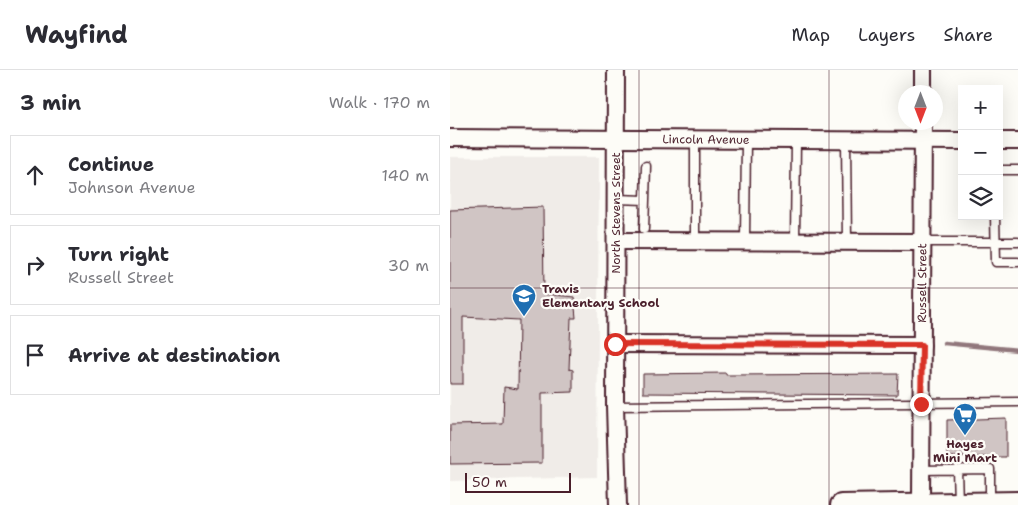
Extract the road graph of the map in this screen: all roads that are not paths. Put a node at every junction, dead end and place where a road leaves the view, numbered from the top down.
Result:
1 (616, 70) edge
2 (923, 70) edge
3 (923, 85) edge
4 (923, 130) edge
5 (450, 138) edge
6 (616, 139) junction
7 (695, 139) junction
8 (746, 139) junction
9 (796, 139) junction
10 (846, 140) junction
11 (923, 140) junction
12 (958, 141) edge
13 (1003, 141) edge
14 (1018, 141) edge
15 (646, 166) dead end
16 (1003, 170) edge
17 (1018, 170) edge
18 (616, 199) junction
19 (645, 200) junction
20 (995, 220) edge
21 (644, 229) dead end
22 (616, 241) junction
23 (694, 241) junction
24 (745, 241) junction
25 (794, 242) junction
26 (847, 242) junction
27 (923, 242) junction
28 (995, 242) junction
29 (1018, 242) edge
30 (1018, 262) edge
31 (615, 344) junction
32 (922, 345) junction
33 (1018, 402) edge
34 (921, 404) junction
35 (615, 406) junction
36 (921, 470) junction
37 (957, 470) junction
38 (990, 502) junction
39 (1018, 502) edge
40 (921, 503) junction
41 (958, 504) edge
42 (618, 505) edge
43 (841, 505) edge

1 - 6 street, North Stevens Street
2 - 3 street
4 - 11 street, Russell Street
5 - 6 street, Lincoln Avenue
6 - 7 street, Lincoln Avenue
6 - 18 street, North Stevens Street
7 - 8 street, Lincoln Avenue
7 - 23 lane
8 - 9 street, Lincoln Avenue
8 - 24 lane
9 - 10 street, Lincoln Avenue
9 - 25 lane
10 - 11 street, Lincoln Avenue
10 - 26 lane
11 - 12 street, Lincoln Avenue
11 - 27 street, Russell Street
13 - 14 street
15 - 19 lane
16 - 17 lane
18 - 19 lane
18 - 22 street, North Stevens Street
19 - 21 lane
20 - 28 lane
22 - 23 street
22 - 31 street, North Stevens Street
23 - 24 street
24 - 25 street
25 - 26 street
26 - 27 street
27 - 28 lane
27 - 32 street, Russell Street
28 - 29 lane
28 - 30 lane
31 - 32 street
31 - 35 street, North Stevens Street
32 - 34 street, Russell Street
33 - 34 lane
34 - 35 lane
34 - 36 street, Russell Street
35 - 42 street, North Stevens Street
36 - 37 lane
36 - 40 street, Russell Street
37 - 38 lane
37 - 41 lane
38 - 39 street
38 - 41 street
40 - 41 street
40 - 43 street

